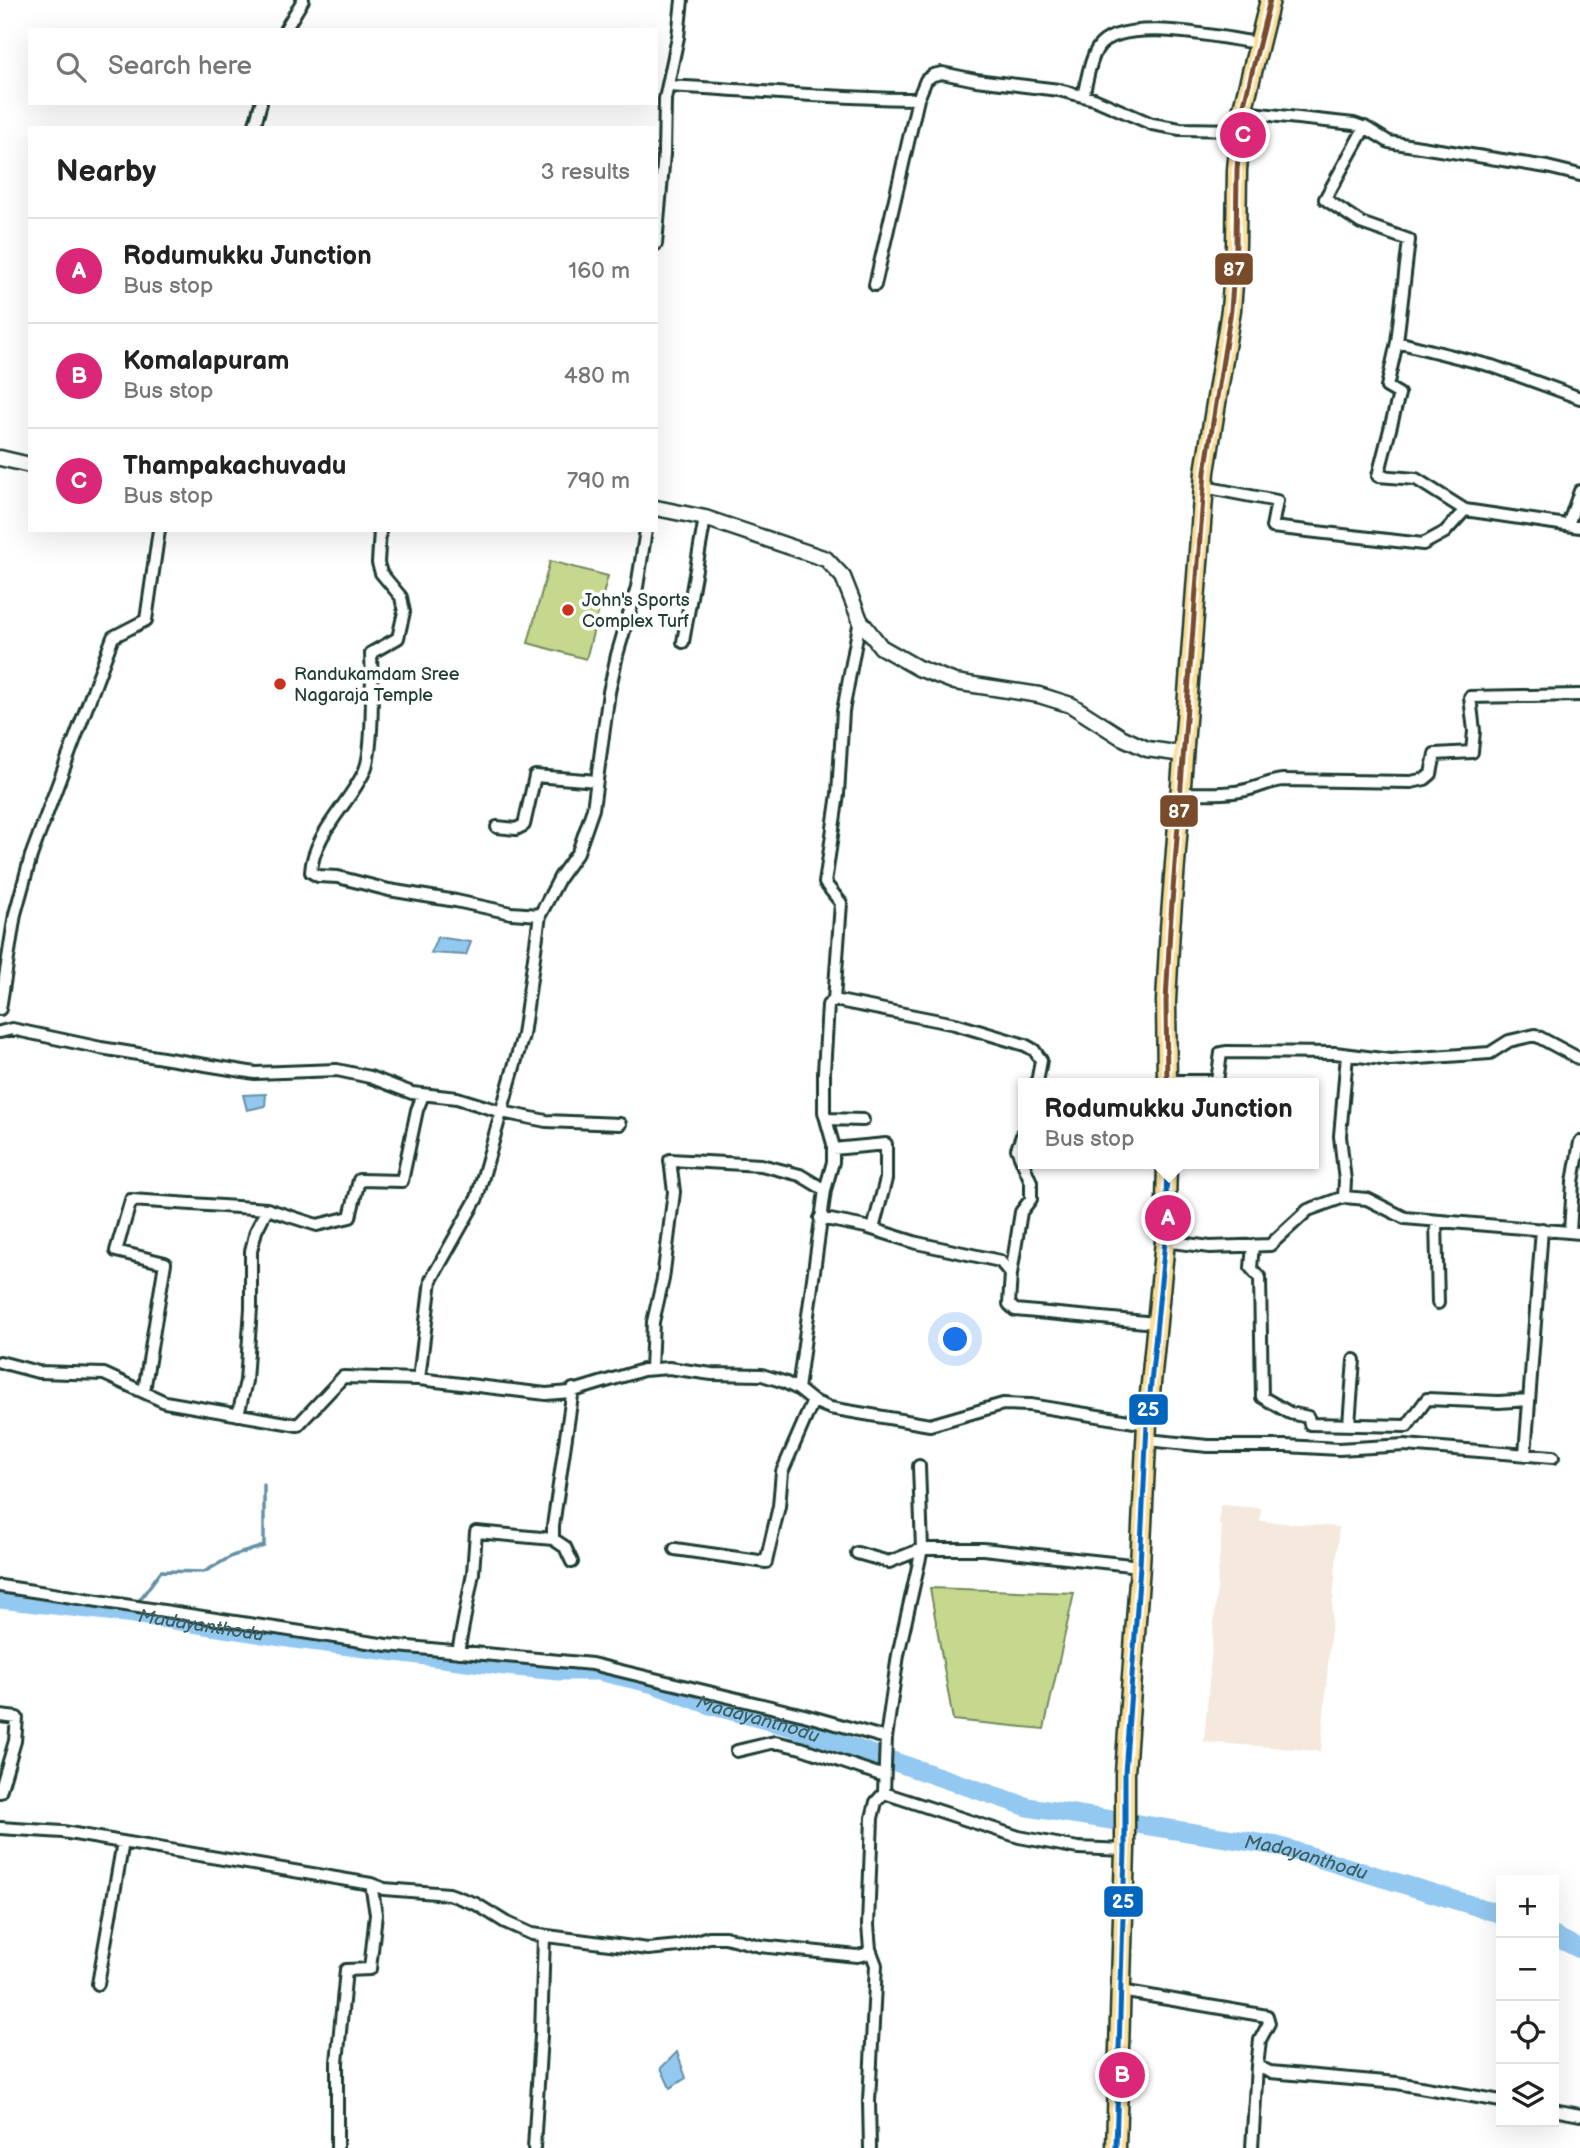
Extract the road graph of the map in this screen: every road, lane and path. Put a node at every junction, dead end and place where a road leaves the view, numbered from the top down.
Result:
1 (303, 0) edge
2 (682, 0) edge
3 (1270, 0) edge
4 (286, 28) edge
5 (1258, 43) junction
6 (668, 86) junction
7 (1083, 96) junction
8 (918, 99) junction
9 (260, 105) edge
10 (1241, 121) junction
11 (255, 126) edge
12 (1365, 127) junction
13 (1580, 175) edge
14 (658, 222) edge
15 (875, 285) dead end
16 (1397, 342) junction
17 (1580, 398) edge
18 (0, 458) edge
19 (28, 465) edge
20 (1204, 487) junction
21 (1580, 491) edge
22 (658, 508) edge
23 (1465, 510) junction
24 (705, 519) junction
25 (1568, 525) junction
26 (1580, 527) edge
27 (159, 532) edge
28 (380, 532) edge
29 (646, 532) edge
30 (860, 620) junction
31 (683, 642) dead end
32 (1580, 695) edge
33 (1183, 754) junction
34 (597, 781) junction
35 (1180, 793) junction
36 (497, 827) dead end
37 (540, 915) junction
38 (834, 1000) junction
39 (0, 1009) edge
40 (0, 1031) edge
41 (1347, 1055) junction
42 (1580, 1059) edge
43 (1038, 1078) edge
44 (1167, 1078) edge
45 (1217, 1078) edge
46 (423, 1095) junction
47 (502, 1112) junction
48 (825, 1119) junction
49 (863, 1120) dead end
50 (620, 1124) dead end
51 (1580, 1142) edge
52 (833, 1149) junction
53 (1025, 1169) edge
54 (1167, 1169) edge
55 (825, 1190) junction
56 (1344, 1197) junction
57 (267, 1209) junction
58 (820, 1218) junction
59 (1436, 1220) junction
60 (873, 1229) junction
61 (1542, 1229) junction
62 (1575, 1232) edge
63 (1165, 1241) junction
64 (1253, 1245) junction
65 (1011, 1274) junction
66 (1438, 1303) dead end
67 (1156, 1323) junction
68 (1354, 1360) dead end
69 (0, 1362) edge
70 (651, 1369) junction
71 (419, 1379) junction
72 (573, 1389) junction
73 (798, 1389) junction
74 (144, 1391) junction
75 (1529, 1400) junction
76 (813, 1401) junction
77 (238, 1415) junction
78 (1349, 1424) junction
79 (1147, 1432) junction
80 (1525, 1455) junction
81 (1553, 1457) dead end
82 (919, 1466) dead end
83 (553, 1539) junction
84 (674, 1549) dead end
85 (922, 1549) junction
86 (857, 1553) dead end
87 (572, 1562) dead end
88 (1140, 1566) junction
89 (0, 1586) edge
90 (458, 1652) junction
91 (0, 1716) edge
92 (886, 1738) junction
93 (737, 1751) dead end
94 (885, 1771) junction
95 (0, 1792) edge
96 (884, 1793) junction
97 (0, 1828) edge
98 (123, 1842) junction
99 (1125, 1846) junction
100 (371, 1884) junction
101 (544, 1936) junction
102 (870, 1948) junction
103 (98, 1984) dead end
104 (1121, 1991) junction
105 (1256, 2066) junction
106 (1496, 2100) edge
107 (1559, 2111) edge
108 (1580, 2115) edge
109 (337, 2148) edge
110 (534, 2148) edge
111 (870, 2148) edge
112 (1116, 2148) edge
113 (1252, 2148) edge

1 - 4 street
2 - 6 street
3 - 5 main road
5 - 7 street
5 - 10 main road
6 - 8 street
6 - 14 street
7 - 8 street
7 - 10 street
8 - 15 street
9 - 11 street
10 - 12 street
10 - 20 main road
12 - 13 street
12 - 16 street
16 - 17 street
16 - 23 street
18 - 19 street
20 - 23 street
20 - 33 main road
21 - 25 street
22 - 24 street
23 - 25 street
24 - 30 street
24 - 31 street
25 - 26 street
27 - 39 street
28 - 37 street
29 - 34 street
30 - 33 street
30 - 38 street
32 - 35 street
33 - 35 main road
34 - 36 street
34 - 37 street
35 - 44 main road
37 - 47 street
38 - 43 street
38 - 48 street
40 - 46 street
41 - 42 street
41 - 45 street
41 - 56 street
46 - 47 street
46 - 57 street
47 - 50 street
47 - 71 street
48 - 49 street
48 - 52 street
51 - 62 street
52 - 55 street
52 - 60 street
53 - 65 street
54 - 63 main road
55 - 58 street
55 - 70 street
56 - 59 street
56 - 64 street
57 - 74 street
57 - 77 street
58 - 60 street
58 - 73 street
59 - 61 street
59 - 66 street
60 - 65 street
61 - 62 street
61 - 75 street
63 - 64 street
63 - 67 main road
64 - 78 street
65 - 67 street
67 - 79 main road
68 - 78 street
69 - 74 street
70 - 72 street
70 - 73 street
71 - 72 street
71 - 77 street
72 - 83 street
73 - 76 street
74 - 77 street
75 - 78 street
75 - 80 street
76 - 79 street
76 - 84 street
79 - 80 street
79 - 88 main road
80 - 81 street
82 - 85 street
83 - 87 street
83 - 90 street
85 - 86 street
85 - 88 street
85 - 92 street
88 - 99 main road
89 - 90 street
90 - 92 street
91 - 95 street
92 - 94 street
93 - 94 street
94 - 96 street
96 - 99 street
96 - 102 street
97 - 98 street
98 - 100 street
98 - 103 street
99 - 104 main road
100 - 101 street
100 - 109 street
101 - 102 street
101 - 110 street
102 - 111 street
104 - 105 street
104 - 112 main road
105 - 106 street
105 - 113 street
107 - 108 street

